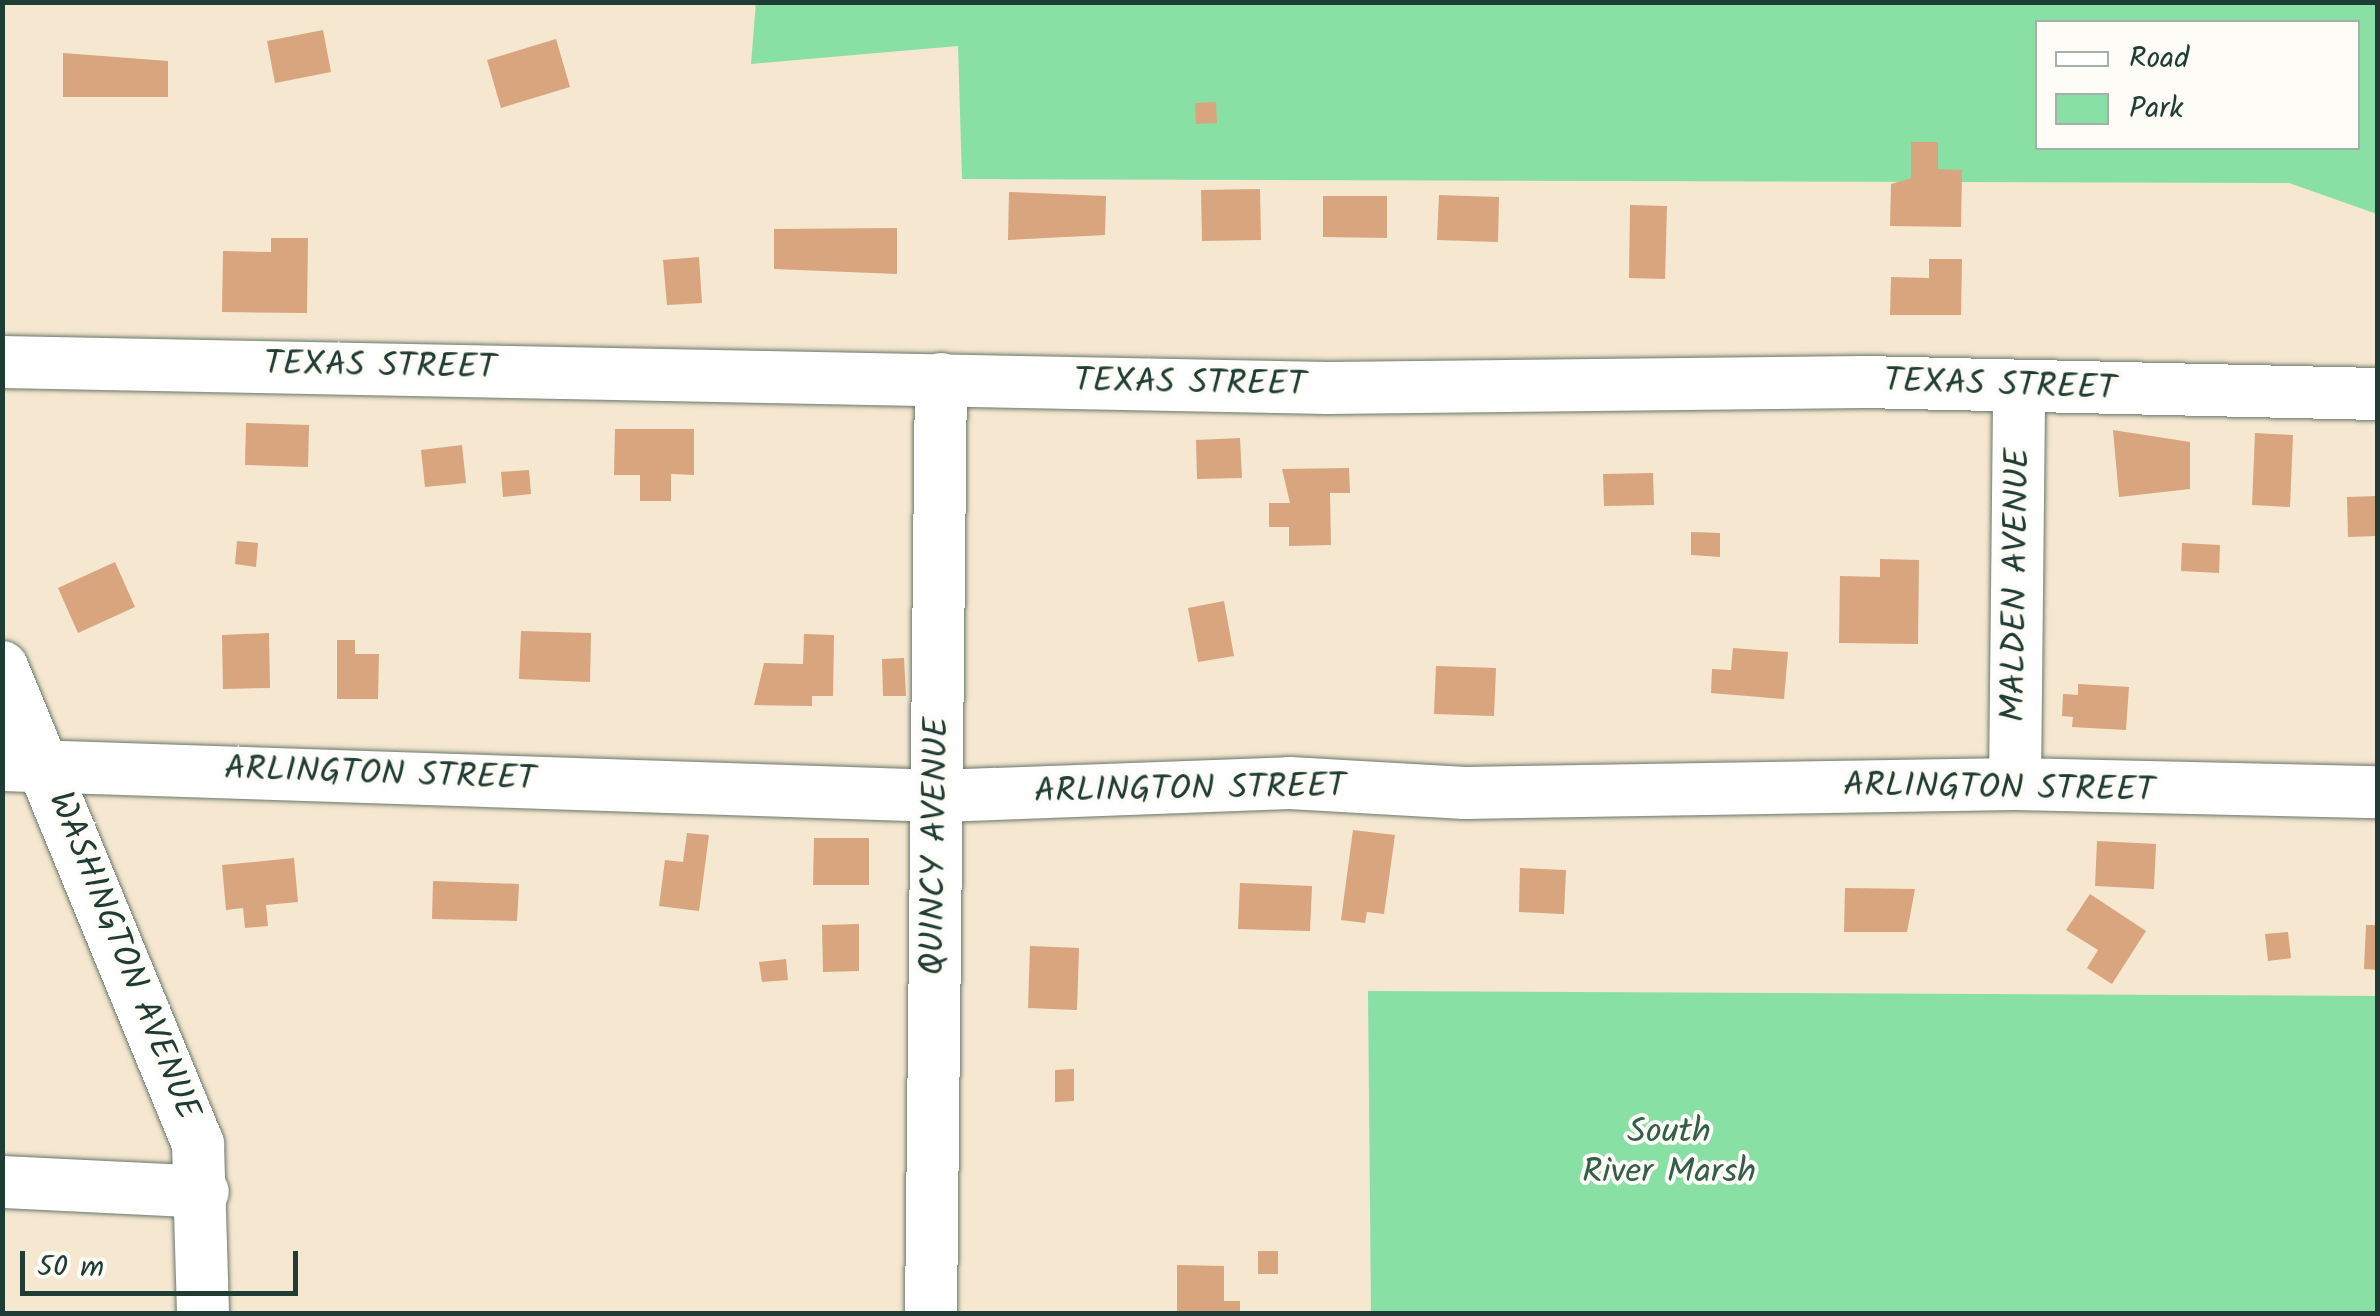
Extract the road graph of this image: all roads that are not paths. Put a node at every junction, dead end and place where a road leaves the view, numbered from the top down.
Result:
1 (2, 362) edge
2 (941, 379) junction
3 (2020, 386) junction
4 (2378, 394) edge
5 (2, 667) edge
6 (24, 765) edge
7 (2015, 784) junction
8 (2378, 792) edge
9 (939, 796) junction
10 (2, 1182) edge
11 (204, 1192) junction
12 (203, 1314) edge
13 (931, 1314) edge

1 - 2 street, TEXAS STREET
2 - 3 street, TEXAS STREET
2 - 9 street, QUINCY AVENUE
3 - 4 street, TEXAS STREET
3 - 7 street, MALDEN AVENUE
5 - 6 street, WASHINGTON AVENUE
6 - 9 street, ARLINGTON STREET
6 - 11 street, WASHINGTON AVENUE
7 - 8 street, ARLINGTON STREET
7 - 9 street, ARLINGTON STREET
9 - 13 street, QUINCY AVENUE
10 - 11 street
11 - 12 street, WASHINGTON AVENUE

